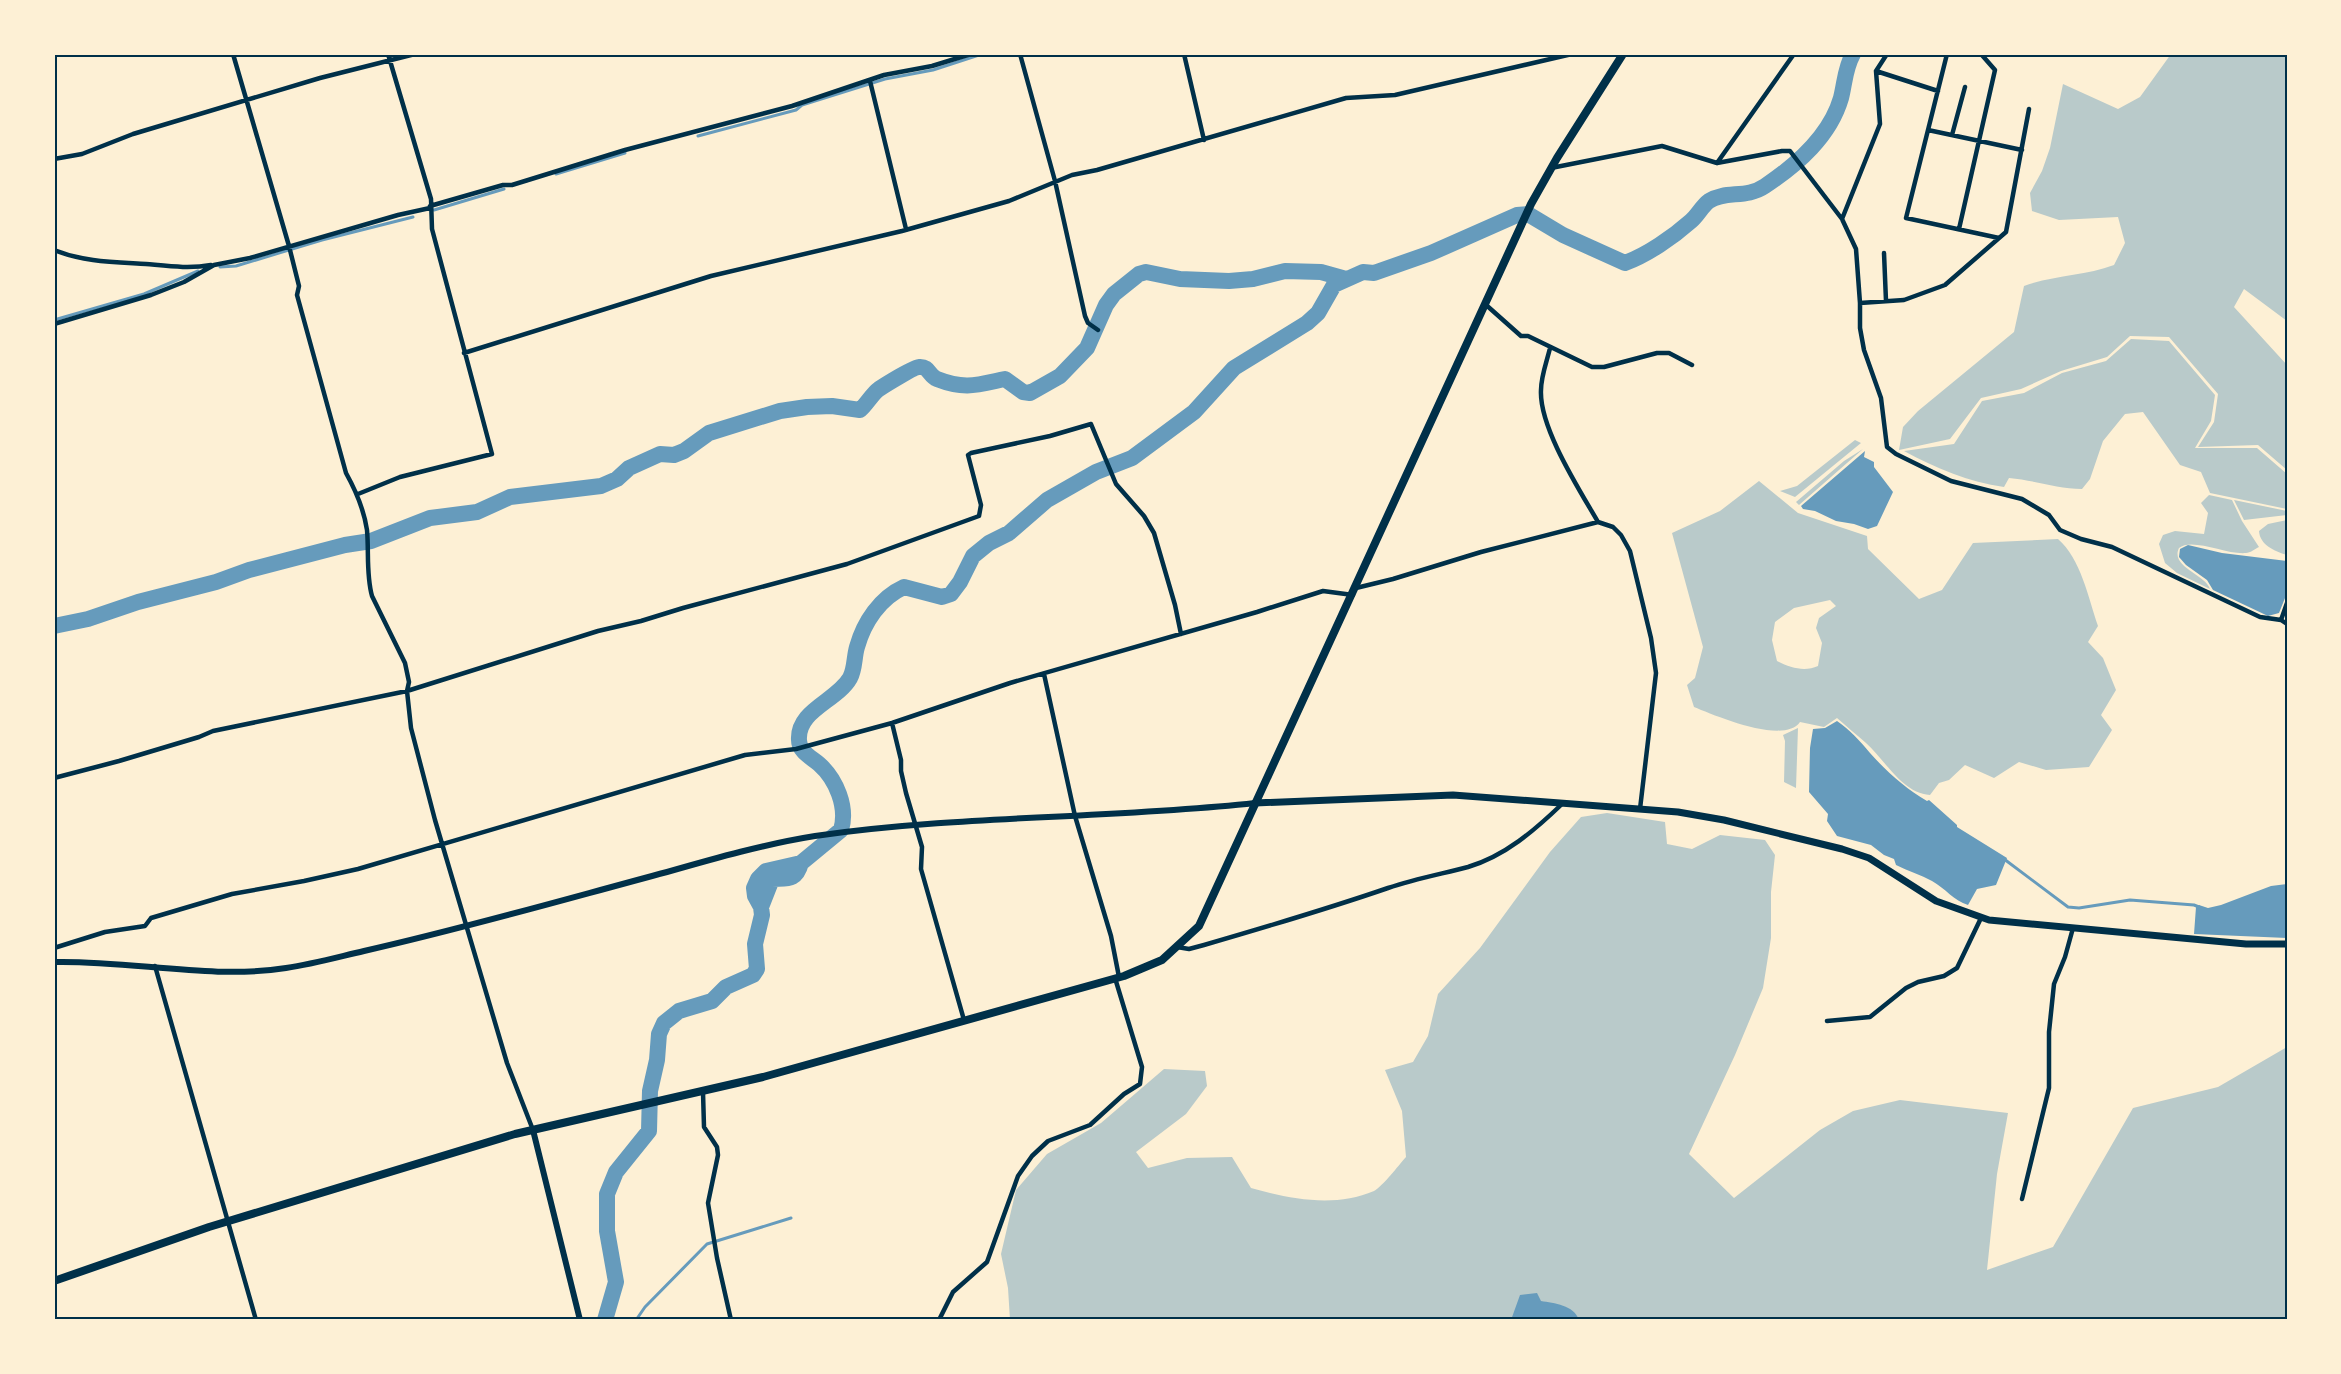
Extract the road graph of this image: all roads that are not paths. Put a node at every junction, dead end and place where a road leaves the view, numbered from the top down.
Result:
1 (233, 54) edge
2 (388, 54) edge
3 (415, 54) edge
4 (971, 54) edge
5 (1020, 54) edge
6 (1184, 54) edge
7 (1572, 54) edge
8 (1623, 54) edge
9 (1794, 54) edge
10 (1887, 54) edge
11 (1947, 54) edge
12 (1981, 54) edge
13 (390, 61) junction
14 (1876, 71) junction
15 (871, 83) junction
16 (1965, 87) dead end
17 (1938, 91) junction
18 (247, 100) junction
19 (2029, 110) dead end
20 (1928, 130) junction
21 (1952, 135) junction
22 (1204, 140) junction
23 (1980, 141) junction
24 (2022, 150) junction
25 (54, 159) edge
26 (1717, 163) junction
27 (1551, 168) junction
28 (1055, 181) junction
29 (430, 207) junction
30 (1842, 219) junction
31 (906, 229) junction
32 (1959, 229) junction
33 (1999, 238) junction
34 (290, 249) junction
35 (54, 250) edge
36 (1884, 253) dead end
37 (214, 265) junction
38 (1886, 301) junction
39 (1860, 303) junction
40 (1485, 304) junction
41 (54, 324) edge
42 (1096, 329) dead end
43 (1550, 348) junction
44 (464, 353) junction
45 (1692, 365) dead end
46 (358, 494) junction
47 (1598, 522) junction
48 (1354, 591) junction
49 (2287, 603) edge
50 (2281, 620) junction
51 (2287, 624) edge
52 (1181, 634) junction
53 (1044, 674) junction
54 (407, 691) junction
55 (892, 723) junction
56 (54, 778) edge
57 (1563, 802) junction
58 (1255, 803) junction
59 (1640, 809) junction
60 (1075, 816) junction
61 (917, 825) junction
62 (441, 843) junction
63 (1981, 918) junction
64 (465, 926) junction
65 (2073, 928) junction
66 (2287, 944) edge
67 (1177, 947) junction
68 (54, 948) edge
69 (54, 962) edge
70 (155, 966) junction
71 (1117, 978) junction
72 (964, 1020) junction
73 (1827, 1022) dead end
74 (703, 1092) junction
75 (533, 1130) junction
76 (2022, 1199) dead end
77 (228, 1222) junction
78 (54, 1281) edge
79 (256, 1320) edge
80 (580, 1320) edge
81 (731, 1320) edge
82 (939, 1320) edge

1 - 18 street
2 - 13 street
3 - 13 street
4 - 15 street
5 - 28 street
6 - 22 street
7 - 22 street
8 - 27 main road
9 - 26 street
10 - 14 street
11 - 17 street
12 - 23 street
13 - 18 street
13 - 29 street
14 - 17 street
14 - 30 street
15 - 29 street
15 - 31 street
16 - 21 street
17 - 20 street
18 - 25 street
18 - 34 street
19 - 24 street
20 - 21 street
20 - 32 street
21 - 23 street
22 - 28 street
23 - 24 street
23 - 32 street
24 - 33 street
26 - 27 street
26 - 30 street
27 - 40 main road
28 - 31 street
28 - 42 street
29 - 34 street
29 - 44 street
30 - 39 street
31 - 44 street
32 - 33 street
33 - 38 street
34 - 37 street
34 - 46 street
35 - 37 street
36 - 38 street
37 - 41 street
38 - 39 street
39 - 50 street
40 - 43 street
40 - 48 main road
43 - 45 street
43 - 47 street
44 - 46 street
46 - 54 street
47 - 48 street
47 - 59 street
48 - 52 street
48 - 58 main road
49 - 50 street
50 - 51 street
52 - 53 street
52 - 54 street
53 - 55 street
53 - 60 street
54 - 56 street
54 - 62 street
55 - 61 street
55 - 62 street
57 - 58 main road
57 - 59 main road
57 - 67 street
58 - 60 street
58 - 67 main road
59 - 63 main road
60 - 61 street
60 - 71 street
61 - 64 street
61 - 72 street
62 - 64 street
62 - 68 street
63 - 65 main road
63 - 73 street
64 - 70 street
64 - 75 street
65 - 66 main road
65 - 76 street
67 - 71 main road
69 - 70 street
70 - 77 street
71 - 72 main road
71 - 82 street
72 - 74 main road
74 - 75 main road
74 - 81 street
75 - 77 main road
75 - 80 street
77 - 78 main road
77 - 79 street

